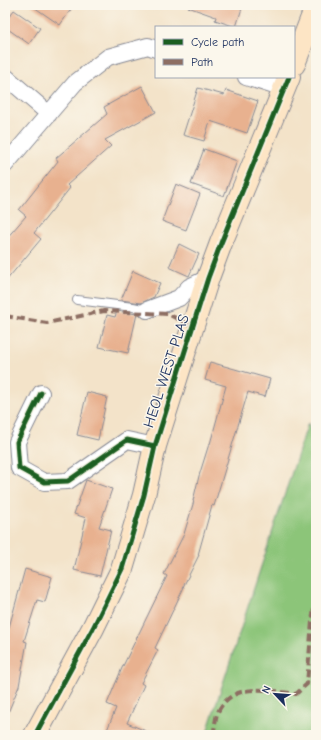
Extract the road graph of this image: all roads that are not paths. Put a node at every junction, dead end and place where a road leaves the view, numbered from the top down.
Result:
1 (316, 7) edge
2 (155, 49) edge
3 (295, 61) edge
4 (5, 76) edge
5 (253, 78) edge
6 (287, 83) edge
7 (49, 114) junction
8 (5, 165) edge
9 (208, 278) junction
10 (77, 300) dead end
11 (147, 310) joint
12 (41, 393) dead end
13 (155, 446) junction
14 (35, 735) edge

1 - 3 street
2 - 7 street
4 - 7 street
5 - 6 street
6 - 9 street, HEOL WEST PLAS
7 - 8 street
9 - 11 street
9 - 13 street, HEOL WEST PLAS
10 - 11 lane
12 - 13 street
13 - 14 street, HEOL WEST PLAS

